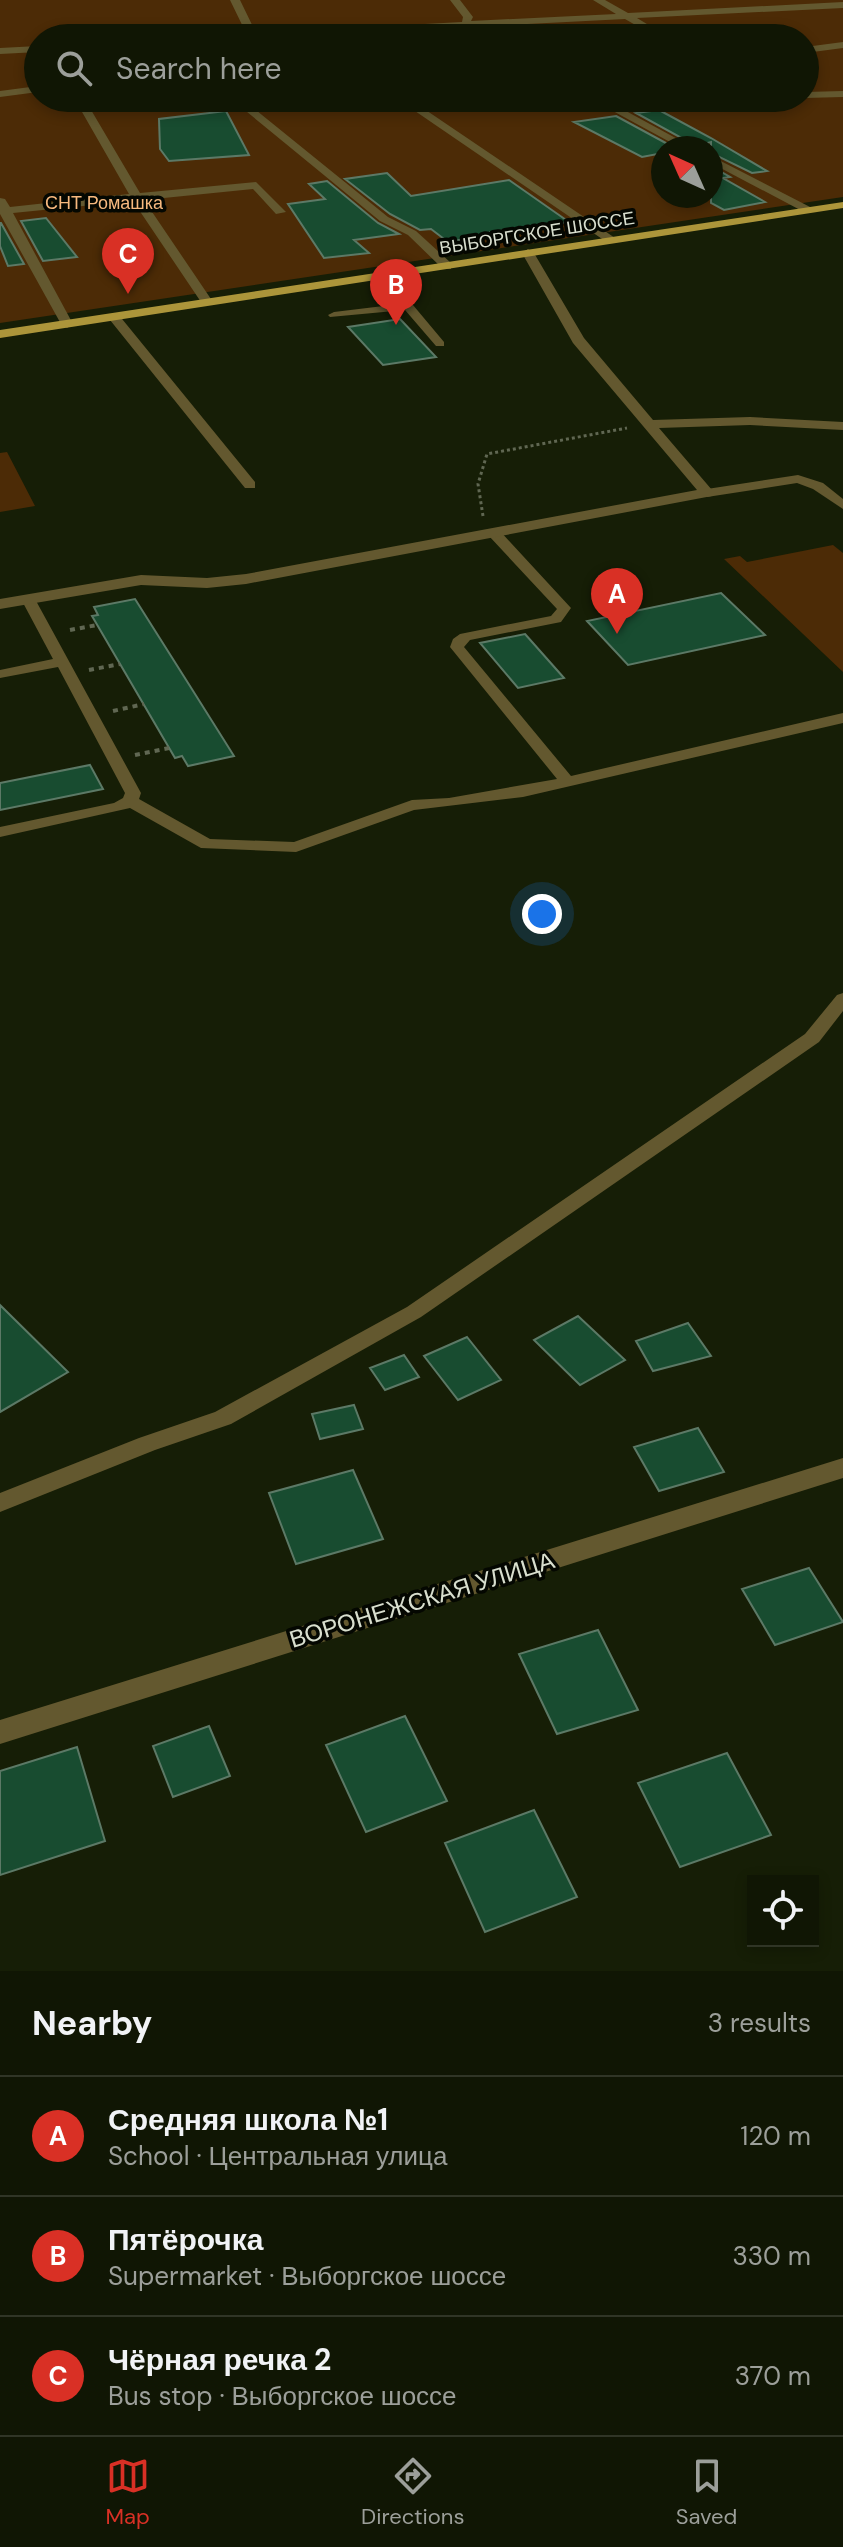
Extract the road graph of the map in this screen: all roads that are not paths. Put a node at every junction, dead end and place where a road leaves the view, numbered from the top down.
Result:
1 (235, 0) edge
2 (455, 0) edge
3 (598, 0) edge
4 (739, 0) edge
5 (843, 5) edge
6 (748, 9) junction
7 (622, 16) junction
8 (465, 22) junction
9 (247, 24) edge
10 (439, 24) edge
11 (638, 24) edge
12 (843, 45) edge
13 (819, 48) edge
14 (24, 50) edge
15 (0, 51) edge
16 (24, 91) edge
17 (0, 94) edge
18 (843, 94) edge
19 (819, 95) edge
20 (87, 112) edge
21 (254, 112) edge
22 (422, 112) edge
23 (621, 112) edge
24 (666, 136) edge
25 (723, 165) edge
26 (136, 197) junction
27 (843, 205) edge
28 (2, 207) edge
29 (808, 210) junction
30 (280, 212) dead end
31 (612, 240) junction
32 (528, 253) junction
33 (447, 266) junction
34 (383, 276) junction
35 (207, 302) junction
36 (408, 306) junction
37 (334, 315) dead end
38 (114, 317) junction
39 (67, 324) junction
40 (0, 334) edge
41 (440, 344) dead end
42 (647, 424) junction
43 (843, 426) edge
44 (250, 485) dead end
45 (707, 493) junction
46 (843, 505) edge
47 (494, 533) junction
48 (28, 599) junction
49 (0, 604) edge
50 (62, 662) junction
51 (0, 674) edge
52 (843, 718) edge
53 (568, 782) junction
54 (130, 801) junction
55 (0, 832) edge
56 (843, 999) edge
57 (843, 1468) edge
58 (0, 1503) edge
59 (0, 1732) edge

1 - 9 street
2 - 8 street
3 - 7 street
4 - 6 street
5 - 6 street
6 - 7 street
7 - 8 street
7 - 11 street
8 - 10 street
12 - 13 street
14 - 15 street
16 - 17 street
18 - 19 street
20 - 26 street
21 - 33 street
22 - 31 street
23 - 24 street
25 - 29 street
26 - 28 street
26 - 30 street
26 - 35 street
27 - 29 main road, ВЫБОРГСКОЕ ШОССЕ
28 - 39 street
29 - 31 main road, ВЫБОРГСКОЕ ШОССЕ
31 - 32 main road, ВЫБОРГСКОЕ ШОССЕ
32 - 33 main road, ВЫБОРГСКОЕ ШОССЕ
32 - 42 street
33 - 34 main road, ВЫБОРГСКОЕ ШОССЕ
34 - 35 main road, ВЫБОРГСКОЕ ШОССЕ
34 - 36 lane
35 - 38 main road, ВЫБОРГСКОЕ ШОССЕ
36 - 37 lane
36 - 41 lane
38 - 39 main road, ВЫБОРГСКОЕ ШОССЕ
38 - 44 street
39 - 40 main road, ВЫБОРГСКОЕ ШОССЕ
42 - 43 street
42 - 45 street
45 - 46 lane
45 - 47 street
47 - 48 street
47 - 53 lane
48 - 49 street
48 - 50 lane
50 - 51 lane
50 - 54 lane
52 - 53 lane
53 - 54 lane
54 - 55 lane
56 - 58 lane
57 - 59 street, ВОРОНЕЖСКАЯ УЛИЦА

